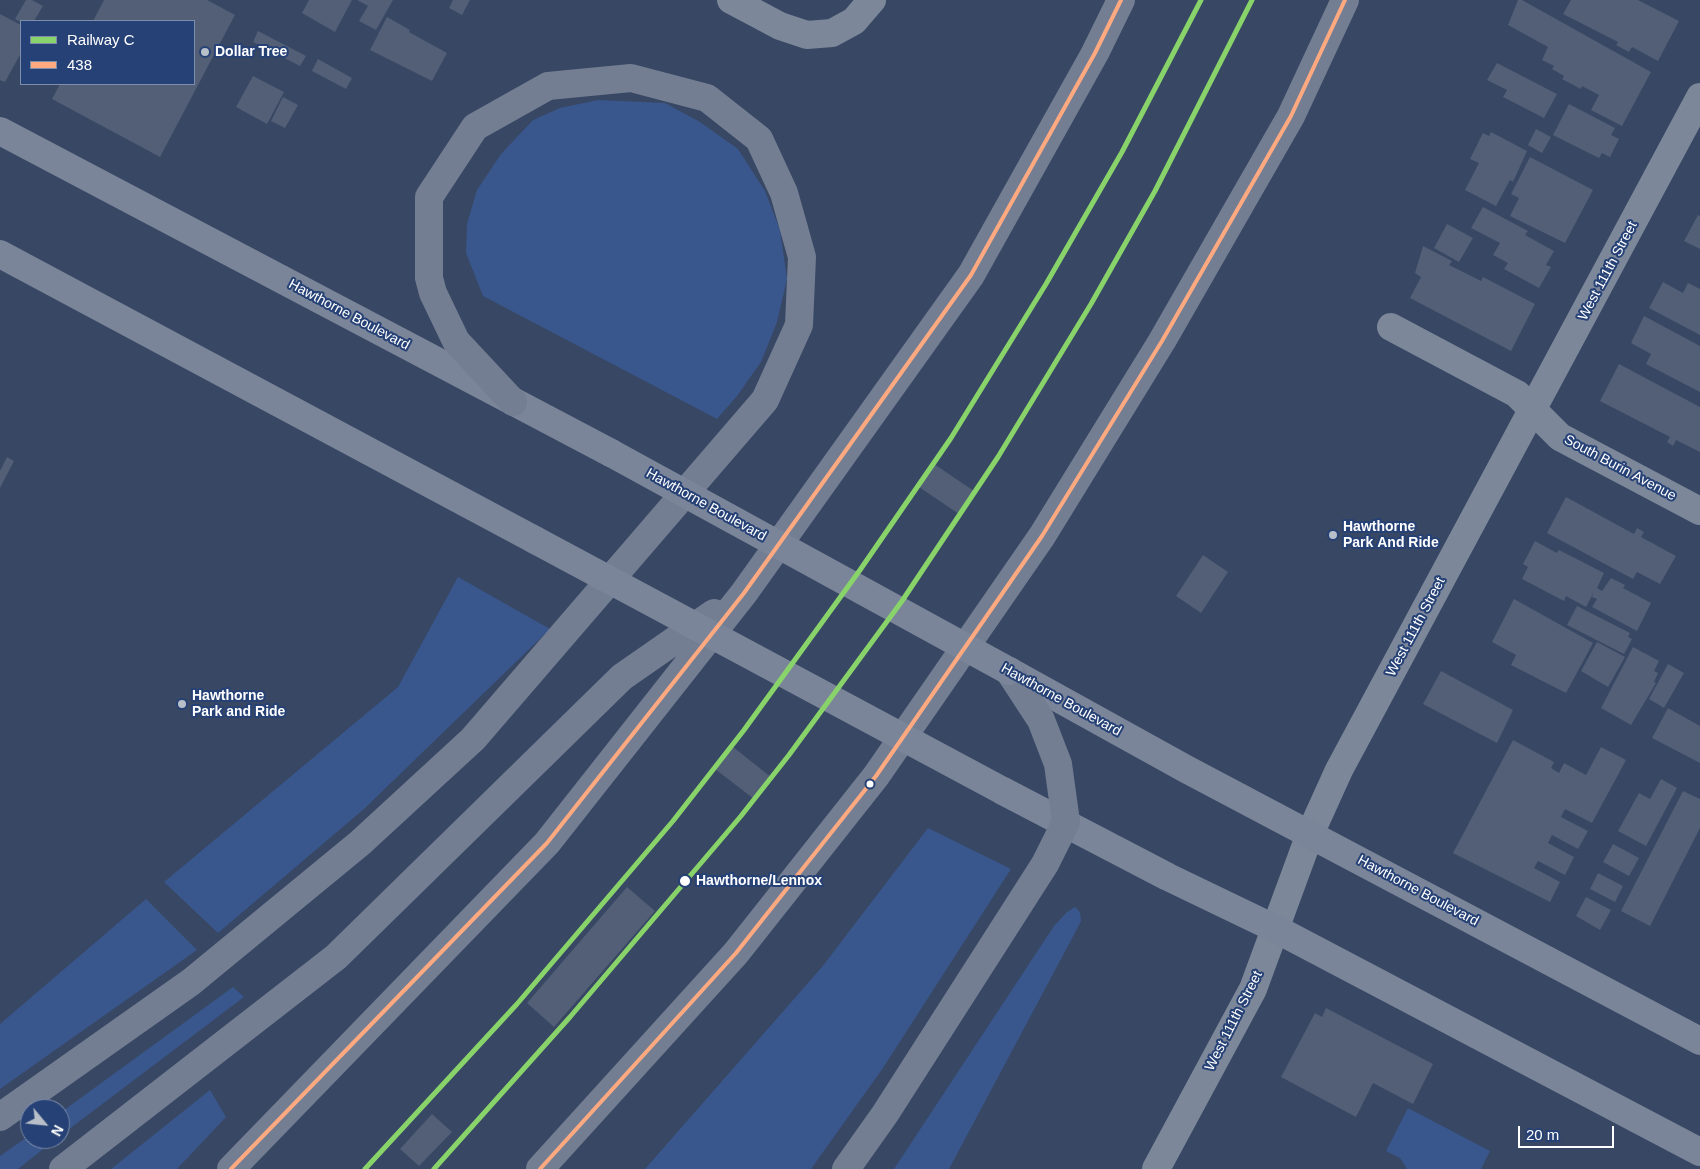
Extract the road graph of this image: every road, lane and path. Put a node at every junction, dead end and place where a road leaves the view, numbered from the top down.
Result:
1 (731, 0) edge
2 (872, 0) edge
3 (1121, 0) edge
4 (1345, 0) edge
5 (1700, 97) edge
6 (0, 131) edge
7 (0, 254) edge
8 (1391, 327) dead end
9 (513, 402) junction
10 (1534, 411) junction
11 (1700, 511) edge
12 (744, 593) junction
13 (1009, 671) junction
14 (1066, 822) junction
15 (1310, 834) junction
16 (1276, 928) junction
17 (1700, 1041) edge
18 (0, 1116) edge
19 (1700, 1152) edge
20 (63, 1169) edge
21 (231, 1169) edge
22 (540, 1169) edge
23 (846, 1169) edge
24 (1156, 1169) edge

1 - 2 street
3 - 12 highway
4 - 22 highway
5 - 10 street, West 111th Street
6 - 9 main road, Hawthorne Boulevard
7 - 14 main road, bridge
8 - 10 street, South Burin Avenue
9 - 13 main road, Hawthorne Boulevard, bridge
9 - 18 highway
10 - 11 street, South Burin Avenue
10 - 15 street, West 111th Street
12 - 20 highway
12 - 21 highway
13 - 14 highway
13 - 15 main road, Hawthorne Boulevard
14 - 16 main road
14 - 23 highway
15 - 16 street, West 111th Street
15 - 17 main road, Hawthorne Boulevard
16 - 19 main road
16 - 24 street, West 111th Street

